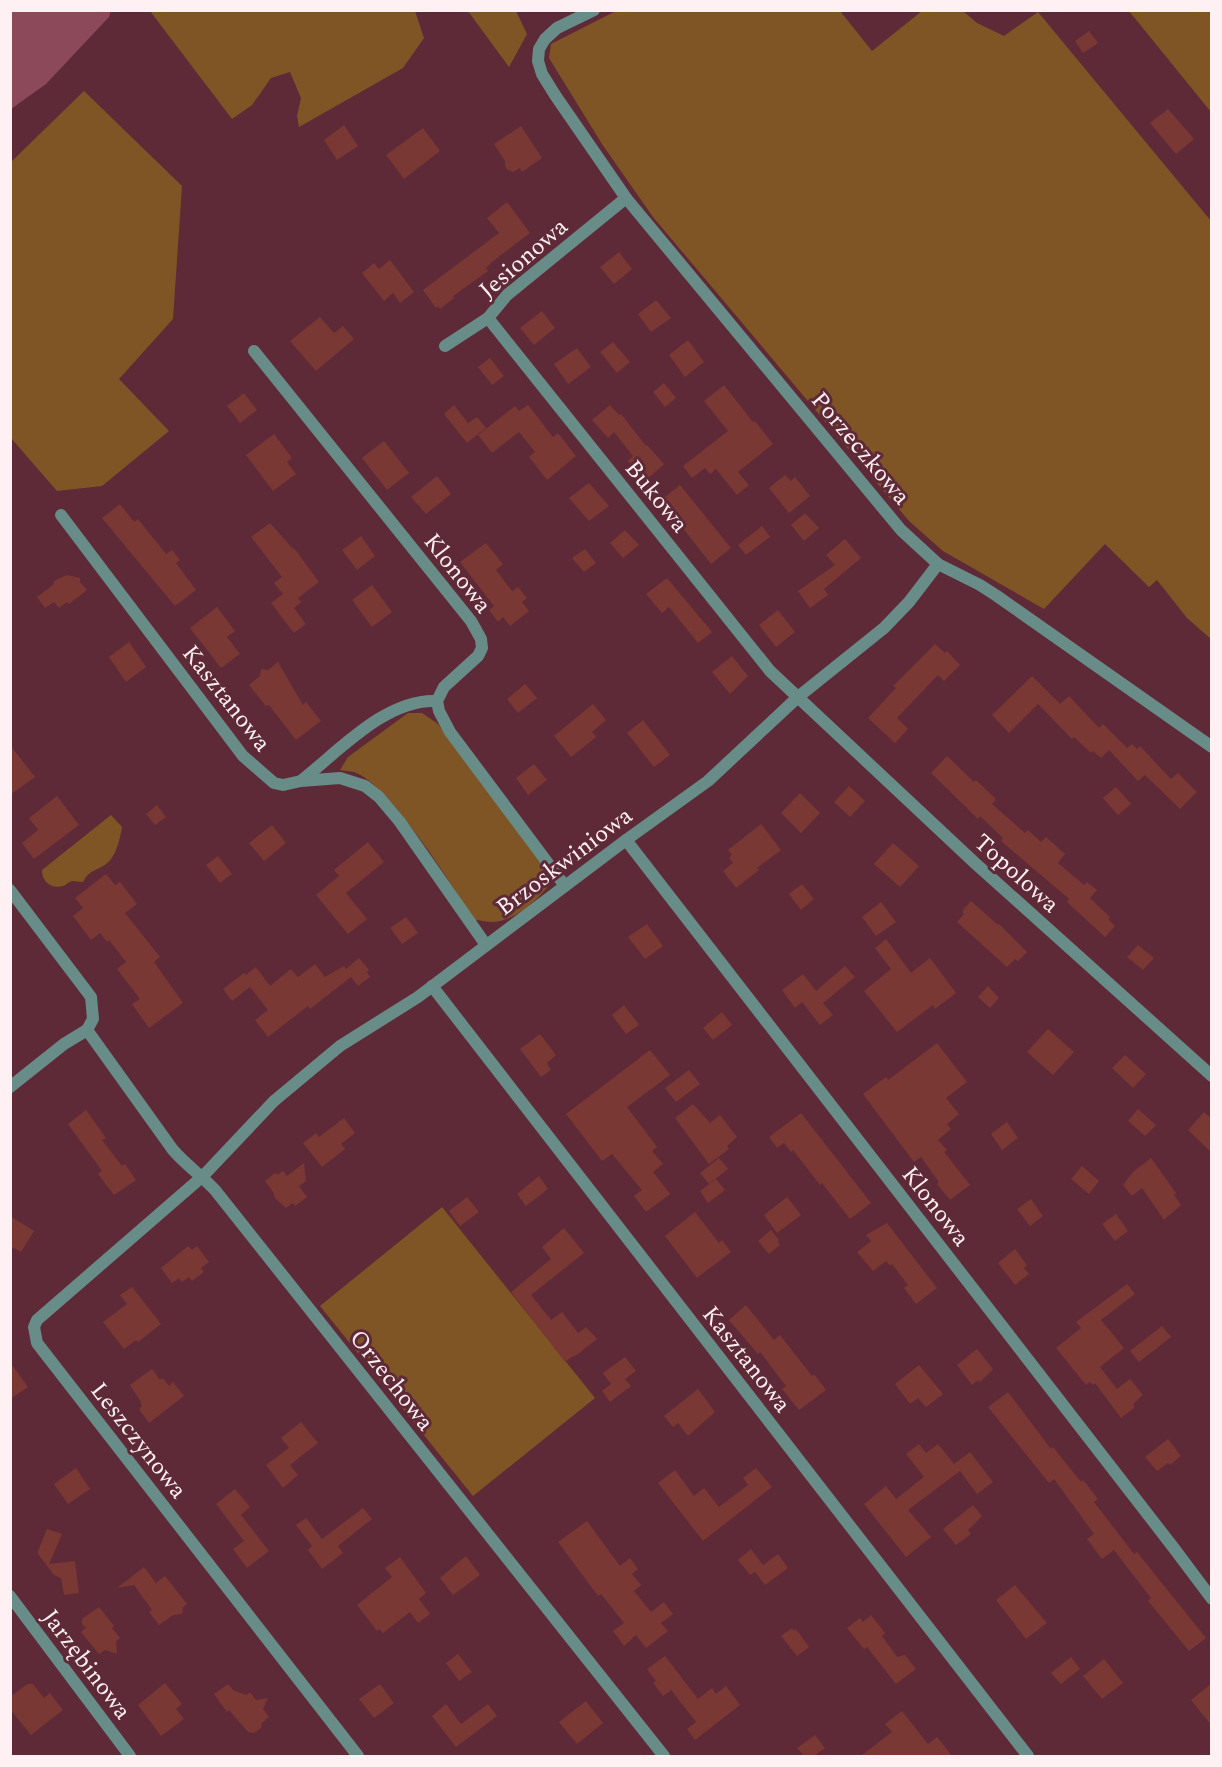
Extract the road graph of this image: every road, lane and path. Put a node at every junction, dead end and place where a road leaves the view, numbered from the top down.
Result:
1 (594, 10) edge
2 (626, 198) junction
3 (488, 318) junction
4 (445, 346) dead end
5 (254, 351) dead end
6 (61, 515) dead end
7 (938, 564) junction
8 (798, 698) junction
9 (437, 701) junction
10 (1212, 747) edge
11 (301, 780) junction
12 (626, 840) junction
13 (565, 886) junction
14 (10, 890) edge
15 (486, 945) junction
16 (432, 986) junction
17 (87, 1030) junction
18 (1212, 1076) edge
19 (10, 1088) edge
20 (203, 1176) junction
21 (10, 1596) edge
22 (1212, 1599) edge
23 (130, 1756) edge
24 (358, 1756) edge
25 (664, 1756) edge
26 (1028, 1756) edge

1 - 2 street, Porzeczkowa
2 - 3 street, Jesionowa
2 - 7 street, Porzeczkowa
3 - 4 street, Jesionowa
3 - 8 street, Bukowa
5 - 9 street, Klonowa
6 - 11 street, Kasztanowa
7 - 8 street, Brzoskwiniowa
7 - 10 street, Porzeczkowa
8 - 12 street, Brzoskwiniowa
8 - 18 street, Topolowa
9 - 11 street
9 - 13 street
11 - 15 street, Kasztanowa
12 - 13 street, Brzoskwiniowa
12 - 22 street, Klonowa
13 - 15 street, Brzoskwiniowa
14 - 17 street
15 - 16 street, Brzoskwiniowa
16 - 20 street, Brzoskwiniowa
16 - 26 street, Kasztanowa
17 - 19 street
17 - 20 street, Orzechowa
20 - 24 street, Leszczynowa
20 - 25 street, Orzechowa
21 - 23 street, Jarzębinowa

